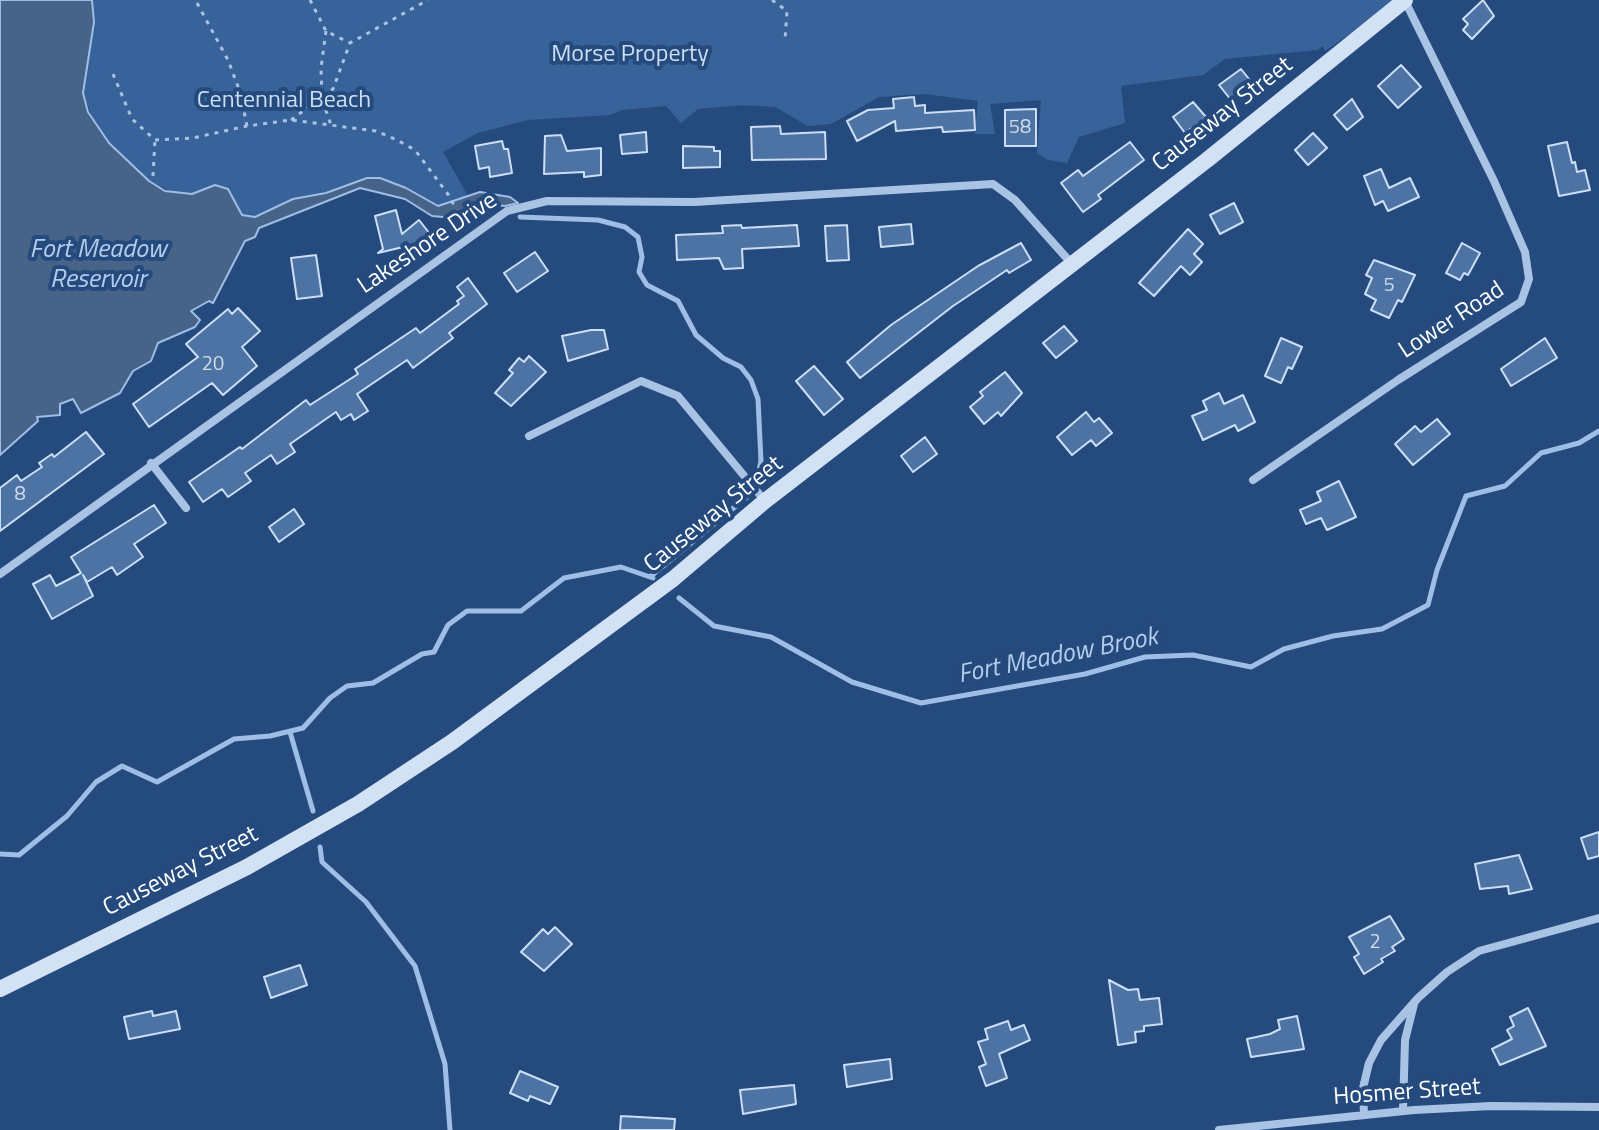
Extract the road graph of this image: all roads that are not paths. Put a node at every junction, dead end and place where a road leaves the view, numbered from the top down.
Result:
1 (1405, 0) edge
2 (1072, 264) junction
3 (529, 436) dead end
4 (151, 463) junction
5 (1253, 480) dead end
6 (765, 501) junction
7 (186, 508) dead end
8 (0, 574) edge
9 (1599, 918) edge
10 (0, 989) edge
11 (1414, 1003) junction
12 (1599, 1107) edge
13 (1403, 1111) junction
14 (1364, 1115) junction
15 (1219, 1130) edge

1 - 2 street, Causeway Street
1 - 5 street, Lower Road
2 - 4 street, Lakeshore Drive
2 - 6 street, Causeway Street
3 - 6 street
4 - 7 street
4 - 8 street, Lakeshore Drive
6 - 10 street, Causeway Street
9 - 11 street
11 - 13 street
11 - 14 street
12 - 13 street, Hosmer Street
13 - 14 street, Hosmer Street
14 - 15 street, Hosmer Street

